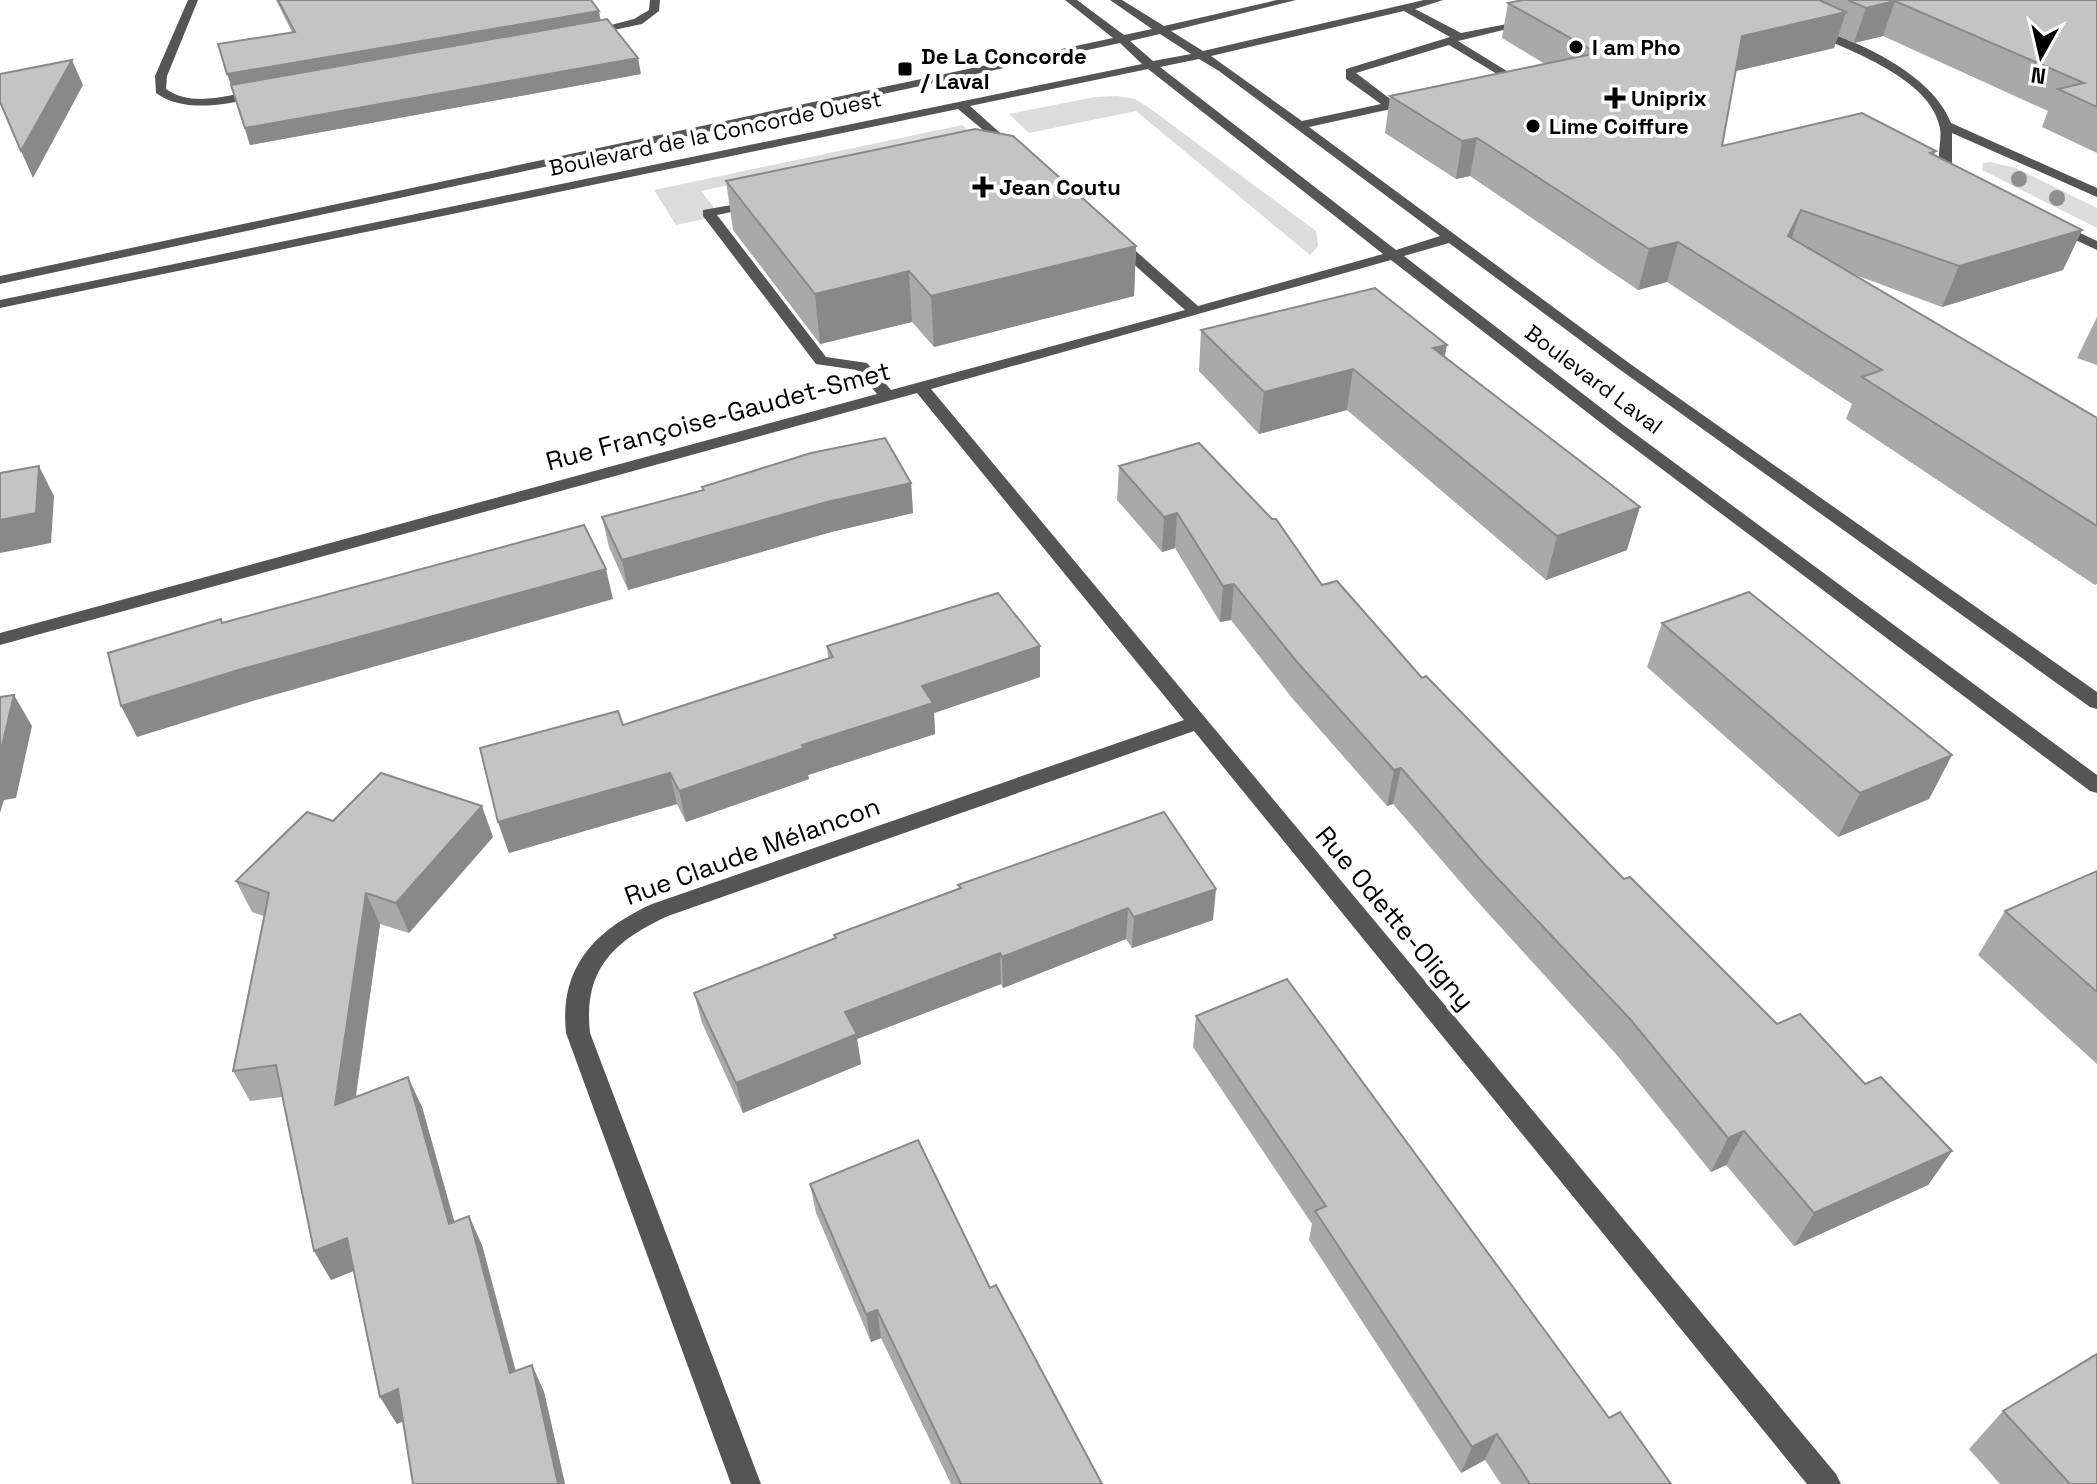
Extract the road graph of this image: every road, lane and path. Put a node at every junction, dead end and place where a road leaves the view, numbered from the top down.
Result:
1 (193, 0) edge
2 (655, 0) edge
3 (1070, 0) edge
4 (1115, 0) edge
5 (1291, 0) edge
6 (1438, 0) edge
7 (1265, 2) edge
8 (1406, 8) junction
9 (1547, 17) edge
10 (1799, 24) edge
11 (1159, 29) junction
12 (570, 36) edge
13 (1122, 39) junction
14 (1454, 39) junction
15 (1201, 55) junction
16 (1148, 64) junction
17 (1496, 82) edge
18 (280, 89) edge
19 (1406, 102) edge
20 (959, 103) junction
21 (1391, 105) junction
22 (1298, 126) junction
23 (1946, 126) junction
24 (1021, 158) edge
25 (1972, 182) edge
26 (2097, 193) edge
27 (768, 200) edge
28 (2041, 218) edge
29 (1104, 231) edge
30 (1449, 238) junction
31 (2097, 246) edge
32 (1393, 256) junction
33 (0, 280) edge
34 (0, 304) edge
35 (1195, 311) junction
36 (921, 387) junction
37 (888, 397) junction
38 (0, 639) edge
39 (2097, 702) edge
40 (1197, 723) junction
41 (2097, 786) edge
42 (746, 1484) edge
43 (1826, 1484) edge

1 - 18 street
2 - 12 street
3 - 13 street, Boulevard Laval
4 - 11 street, Boulevard Laval
5 - 7 street, Boulevard de la Concorde Ouest
6 - 8 street, Boulevard de la Concorde Ouest
7 - 11 street, Boulevard de la Concorde Ouest
8 - 14 street
8 - 15 street, Boulevard de la Concorde Ouest
9 - 14 street
10 - 23 street
11 - 13 street, Boulevard de la Concorde Ouest
11 - 15 street, Boulevard Laval
13 - 16 street, Boulevard Laval
13 - 33 street, Boulevard de la Concorde Ouest
14 - 17 street
14 - 21 street
15 - 16 street, Boulevard de la Concorde Ouest
15 - 22 street, Boulevard Laval
16 - 20 street, Boulevard de la Concorde Ouest
16 - 32 street, Boulevard Laval
19 - 21 street
20 - 24 street
20 - 34 street, Boulevard de la Concorde Ouest
21 - 22 street
22 - 30 street, Boulevard Laval
23 - 25 street
23 - 26 street
27 - 37 street
28 - 31 street
29 - 35 street
30 - 32 street, Rue Françoise-Gaudet-Smet
30 - 39 street, Boulevard Laval
32 - 35 street, Rue Françoise-Gaudet-Smet
32 - 41 street, Boulevard Laval
35 - 36 street, Rue Françoise-Gaudet-Smet
36 - 37 street, Rue Françoise-Gaudet-Smet
36 - 40 street, Rue Odette-Oligny
37 - 38 street, Rue Françoise-Gaudet-Smet
40 - 42 street, Rue Claude Mélancon
40 - 43 street, Rue Odette-Oligny

